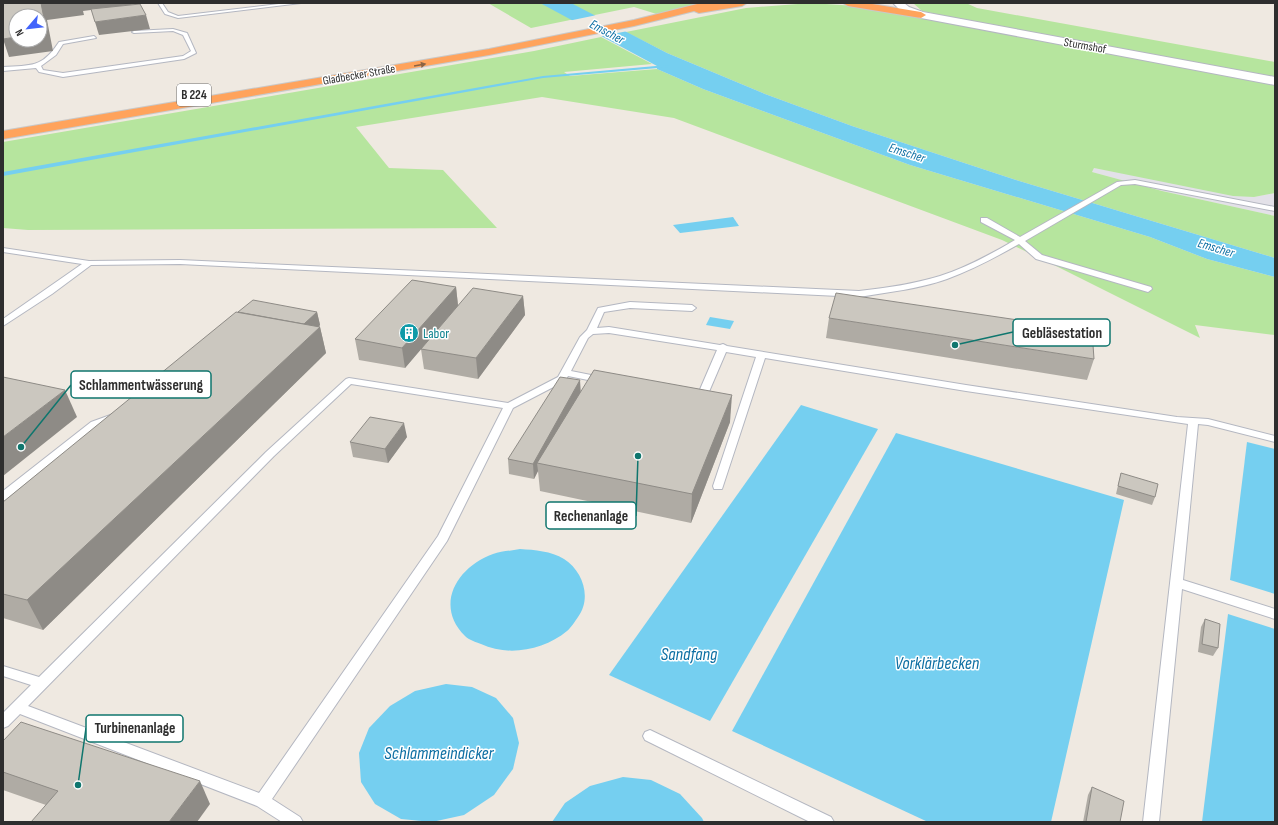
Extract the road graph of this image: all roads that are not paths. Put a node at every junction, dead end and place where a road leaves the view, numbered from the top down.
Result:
1 (160, 3) edge
2 (235, 3) edge
3 (299, 3) edge
4 (678, 3) edge
5 (713, 3) edge
6 (742, 3) edge
7 (848, 3) edge
8 (898, 3) edge
9 (289, 4) edge
10 (241, 10) junction
11 (921, 15) junction
12 (664, 16) junction
13 (628, 17) junction
14 (134, 32) edge
15 (94, 37) edge
16 (38, 66) junction
17 (3, 69) edge
18 (1275, 81) edge
19 (3, 126) edge
20 (3, 135) edge
21 (1275, 202) edge
22 (1261, 206) junction
23 (1275, 209) edge
24 (984, 220) dead end
25 (1019, 240) junction
26 (3, 250) edge
27 (89, 263) junction
28 (1148, 290) dead end
29 (692, 308) dead end
30 (3, 323) edge
31 (591, 331) junction
32 (723, 347) junction
33 (762, 354) junction
34 (566, 373) junction
35 (610, 381) edge
36 (509, 406) junction
37 (124, 412) edge
38 (695, 412) edge
39 (1193, 421) junction
40 (1275, 439) edge
41 (718, 486) dead end
42 (3, 497) edge
43 (1177, 583) junction
44 (1275, 614) edge
45 (3, 671) edge
46 (40, 683) junction
47 (17, 707) junction
48 (3, 722) edge
49 (650, 736) dead end
50 (262, 801) junction
51 (295, 822) edge
52 (826, 822) edge
53 (1151, 822) edge

1 - 10 lane
2 - 10 lane
3 - 9 lane
4 - 13 highway, Gladbecker Straße / B 224
5 - 12 highway, Gladbecker Straße / B 224
6 - 12 highway
7 - 11 highway
8 - 11 street, Sturmshof
9 - 10 lane
11 - 18 street, Sturmshof
12 - 13 highway, Gladbecker Straße / B 224
13 - 19 highway, Gladbecker Straße / B 224
20 -> 13 highway, Gladbecker Straße / B 224
14 - 16 lane
15 - 16 lane
16 - 17 lane
21 - 22 lane
22 - 23 lane
22 - 25 lane
24 - 25 lane
25 - 27 lane
25 - 28 lane
26 - 27 lane
27 - 30 lane
29 - 31 lane
31 - 32 lane
31 - 34 lane
32 - 33 lane
32 - 38 lane
33 - 39 lane
33 - 41 lane
34 - 35 lane
34 - 36 lane
36 - 46 lane
36 - 50 lane
37 - 42 lane
39 - 40 lane
39 - 43 lane
43 - 44 lane
43 - 53 lane
45 - 46 lane
46 - 47 lane
47 - 48 lane
47 - 50 lane
49 - 52 lane
50 - 51 lane

